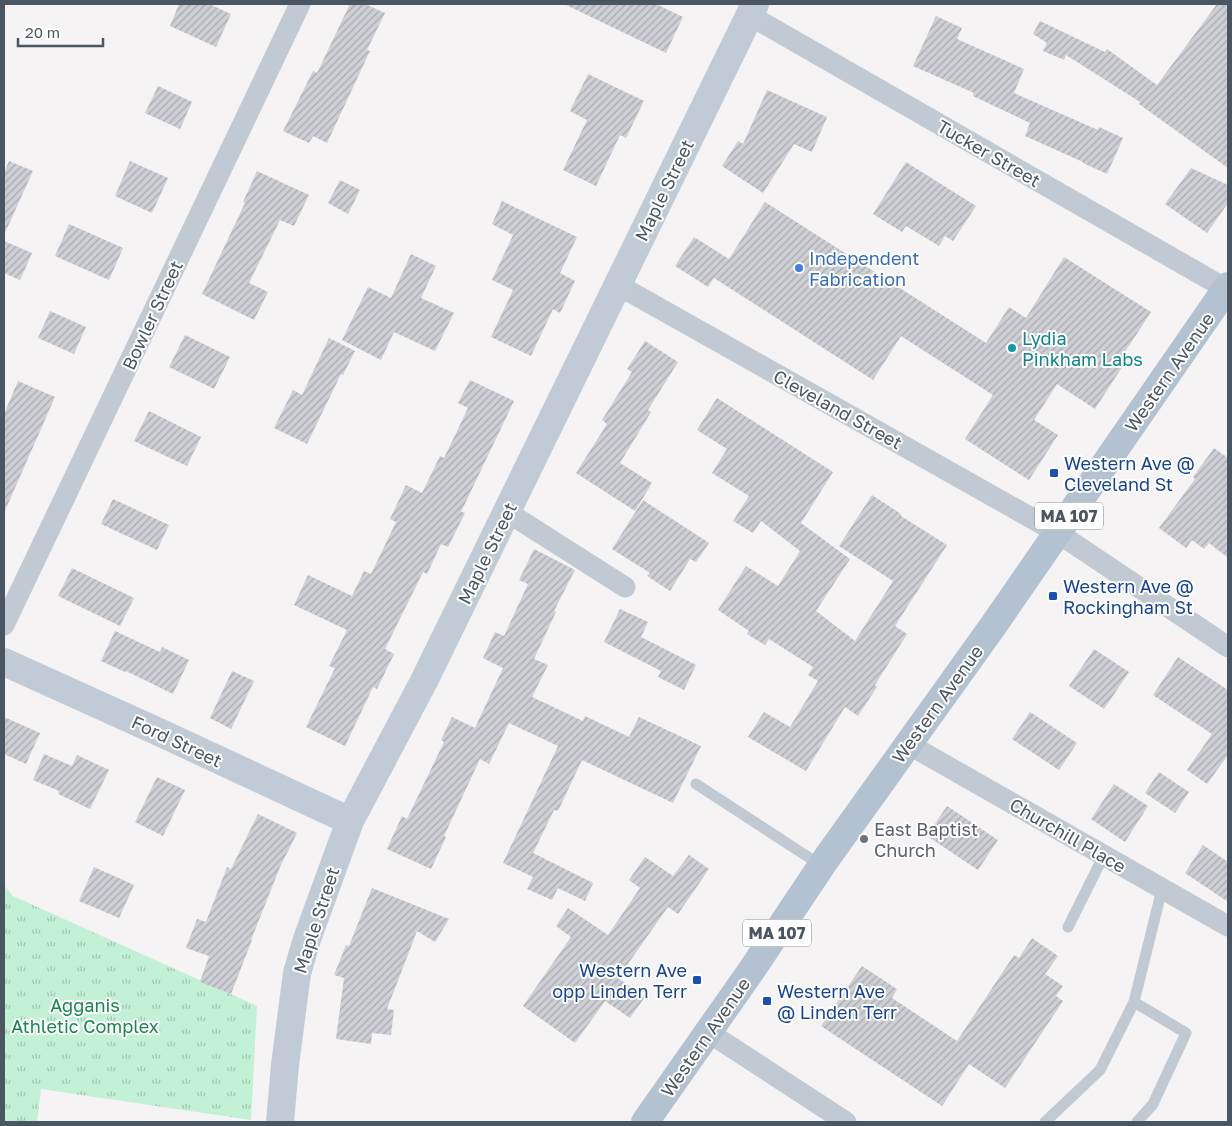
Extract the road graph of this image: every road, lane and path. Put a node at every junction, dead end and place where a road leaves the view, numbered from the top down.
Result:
1 (300, 4) edge
2 (752, 10) edge
3 (618, 285) junction
4 (1228, 289) edge
5 (507, 512) junction
6 (1058, 533) junction
7 (625, 587) dead end
8 (4, 625) edge
9 (1228, 647) edge
10 (4, 662) edge
11 (908, 744) junction
12 (696, 784) dead end
13 (350, 821) junction
14 (1104, 855) junction
15 (822, 866) junction
16 (1162, 888) junction
17 (1228, 926) edge
18 (1068, 927) dead end
19 (1134, 1002) junction
20 (708, 1032) junction
21 (280, 1122) edge
22 (645, 1122) edge
23 (846, 1122) edge
24 (1045, 1122) edge
25 (1137, 1122) edge

1 - 8 street, Bowler Street
2 - 3 street, Maple Street
2 - 4 street, Tucker Street
3 - 5 street, Maple Street
3 - 6 street, Cleveland Street
4 - 6 main road, Western Avenue / MA 107
5 - 7 street
5 - 13 street, Maple Street
6 - 9 street, Cleveland Street
6 - 11 main road, Western Avenue / MA 107
10 - 13 street, Ford Street
11 - 14 street, Churchill Place
11 - 15 main road, Western Avenue / MA 107
12 - 15 lane
13 - 21 street, Maple Street
14 - 16 street, Churchill Place
14 - 18 lane
15 - 20 main road, Western Avenue / MA 107
16 - 17 street, Churchill Place
16 - 19 lane
19 - 24 lane
19 - 25 lane
20 - 22 main road, Western Avenue / MA 107
20 - 23 street

